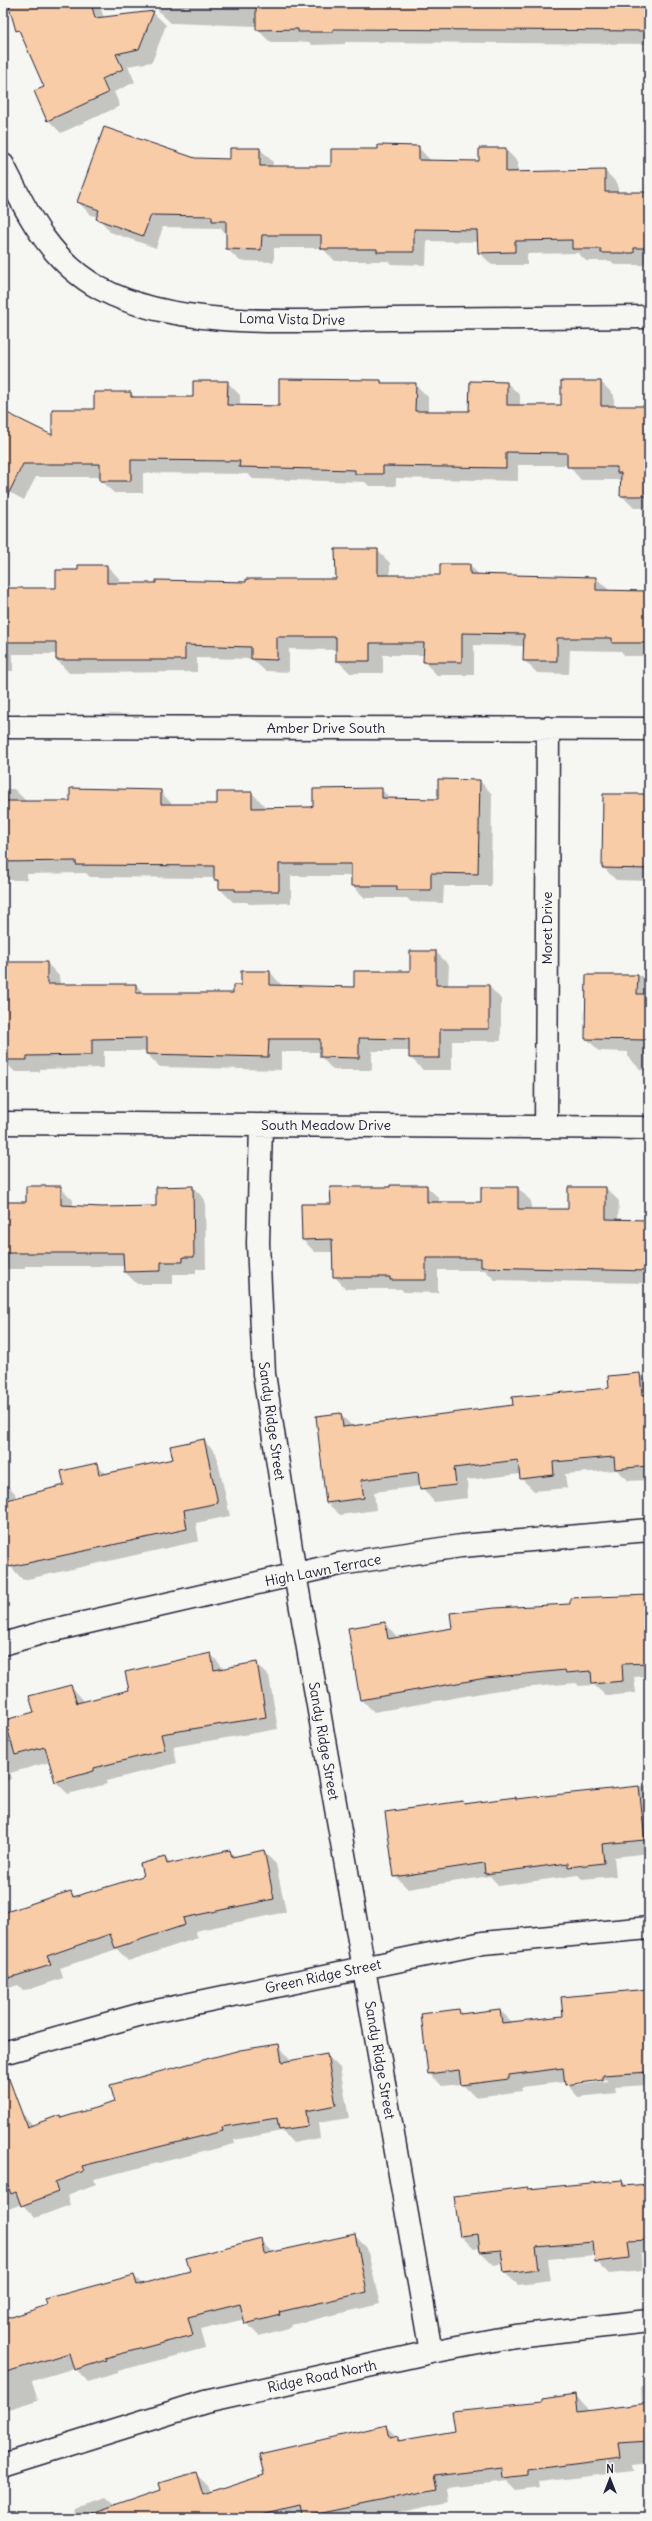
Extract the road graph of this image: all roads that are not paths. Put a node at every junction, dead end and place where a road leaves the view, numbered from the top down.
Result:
1 (3, 165) edge
2 (649, 317) edge
3 (3, 727) edge
4 (548, 728) junction
5 (649, 729) edge
6 (3, 1123) edge
7 (261, 1125) junction
8 (546, 1127) junction
9 (649, 1128) edge
10 (649, 1530) edge
11 (295, 1574) junction
12 (3, 1644) edge
13 (649, 1928) edge
14 (364, 1967) junction
15 (3, 2053) edge
16 (649, 2321) edge
17 (431, 2352) junction
18 (3, 2466) edge

1 - 2 street, Loma Vista Drive
3 - 4 street, Amber Drive South
4 - 5 street, Amber Drive South
4 - 8 street, Moret Drive
6 - 7 street, South Meadow Drive
7 - 8 street, South Meadow Drive
7 - 11 street, Sandy Ridge Street
8 - 9 street, South Meadow Drive
10 - 11 street, High Lawn Terrace
11 - 12 street, High Lawn Terrace
11 - 14 street, Sandy Ridge Street
13 - 14 street, Green Ridge Street
14 - 15 street, Green Ridge Street
14 - 17 street, Sandy Ridge Street
16 - 17 street, Ridge Road North
17 - 18 street, Ridge Road North

